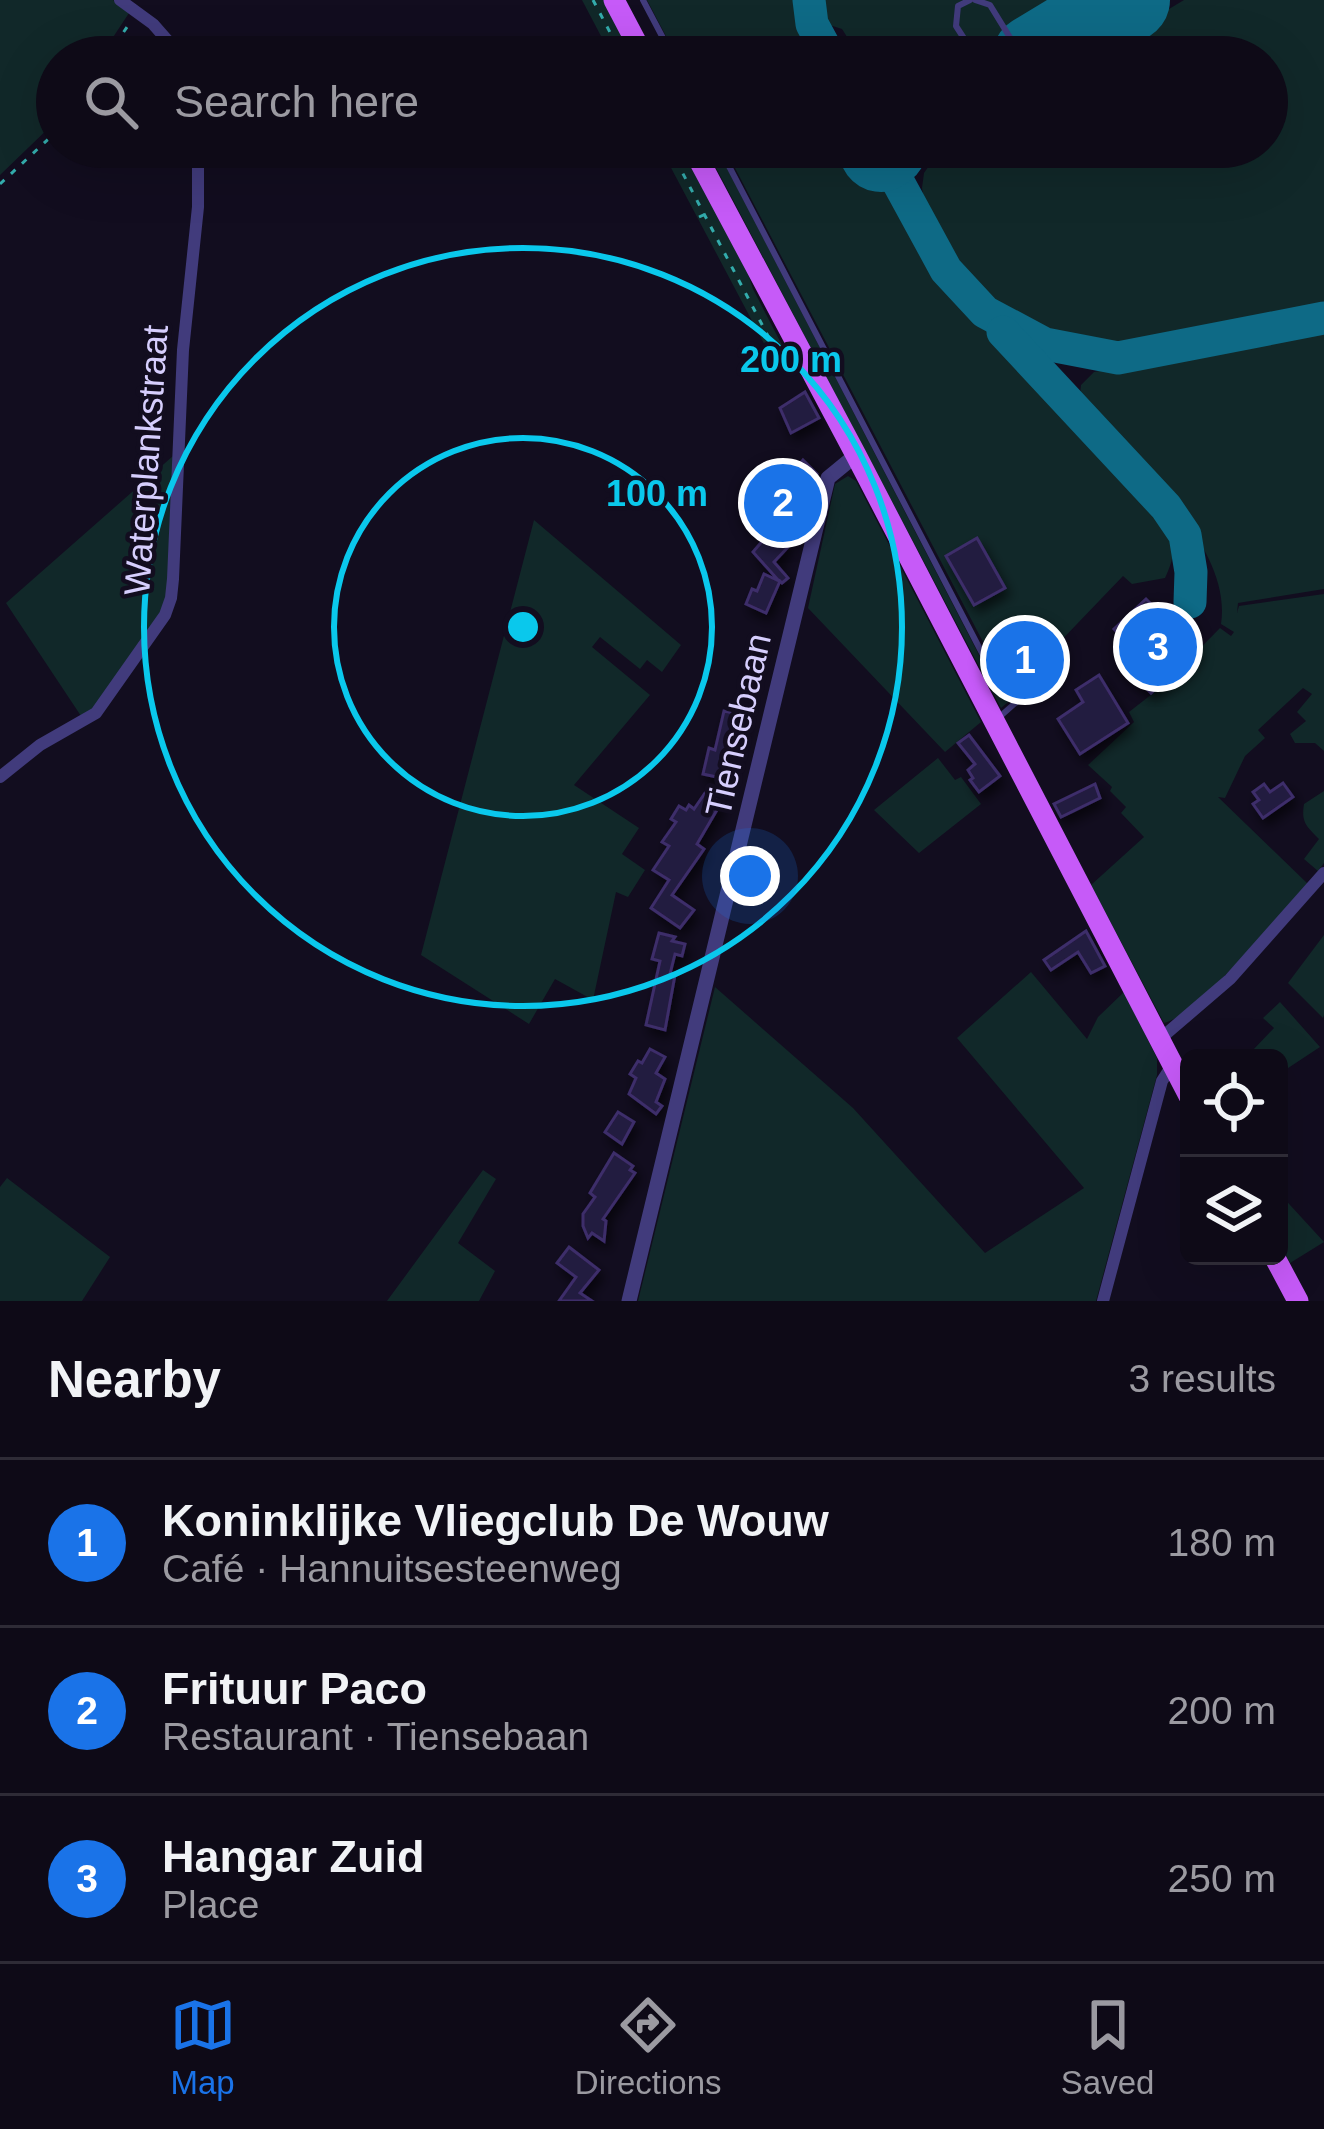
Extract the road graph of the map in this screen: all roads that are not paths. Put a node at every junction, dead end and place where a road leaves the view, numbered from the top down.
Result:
1 (121, 0) edge
2 (614, 0) edge
3 (643, 0) edge
4 (972, 0) edge
5 (164, 36) edge
6 (633, 36) edge
7 (662, 36) edge
8 (962, 36) edge
9 (1009, 36) edge
10 (198, 168) edge
11 (703, 168) edge
12 (730, 168) edge
13 (856, 455) junction
14 (1063, 661) dead end
15 (1027, 694) junction
16 (994, 722) junction
17 (0, 776) edge
18 (1324, 873) edge
19 (1160, 1039) junction
20 (1173, 1064) junction
21 (1180, 1078) edge
22 (1279, 1265) edge
23 (628, 1301) edge
24 (1102, 1301) edge
25 (1298, 1301) edge

1 - 5 street
2 - 6 main road
3 - 7 lane
4 - 8 lane
4 - 9 lane
10 - 17 street, Waterplankstraat
11 - 13 main road
12 - 15 lane
13 - 16 main road
13 - 23 street, Tiensebaan
14 - 15 lane
15 - 16 lane
16 - 19 main road
18 - 19 street
19 - 20 main road
20 - 21 main road
20 - 24 street
22 - 25 main road

